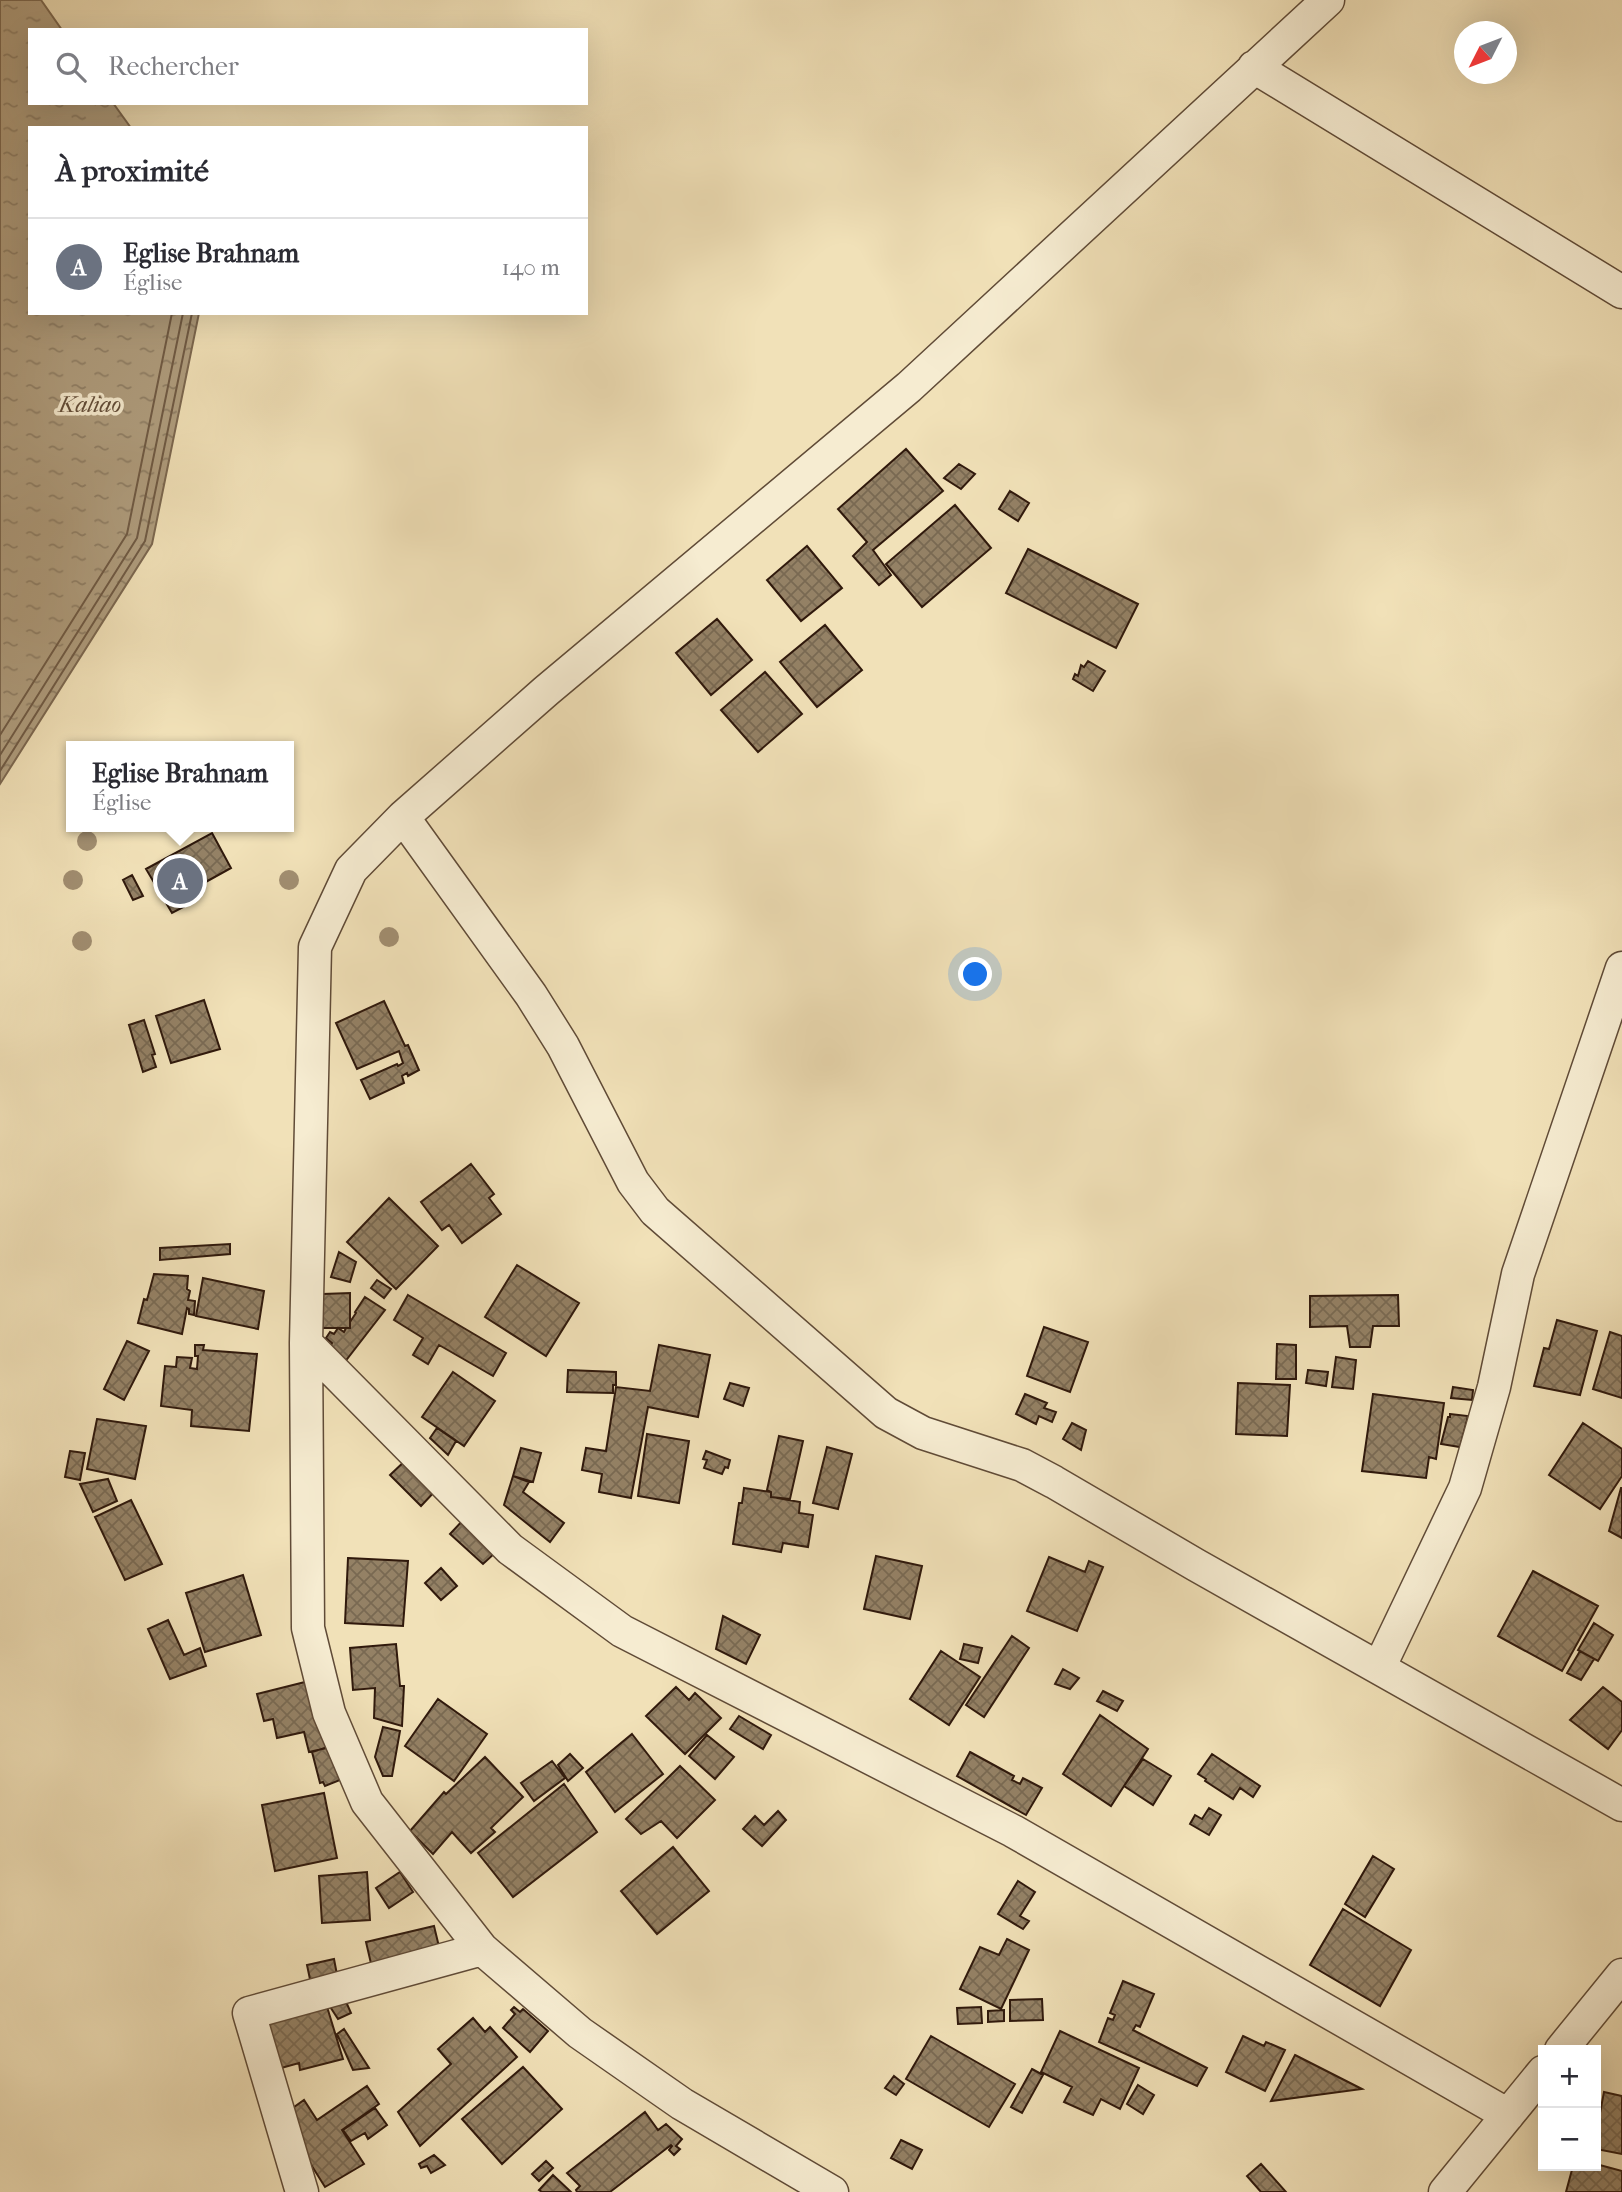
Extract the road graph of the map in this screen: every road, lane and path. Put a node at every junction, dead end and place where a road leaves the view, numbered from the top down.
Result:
1 (1328, 0) edge
2 (1254, 67) junction
3 (1622, 292) edge
4 (403, 817) junction
5 (1622, 968) edge
6 (306, 1343) junction
7 (1379, 1668) junction
8 (1622, 1805) edge
9 (482, 1949) junction
10 (1622, 1975) edge
11 (1565, 2045) edge
12 (1538, 2078) edge
13 (1508, 2115) junction
14 (302, 2192) edge
15 (832, 2192) edge
16 (1445, 2192) edge

1 - 2 street
2 - 3 street
2 - 4 street
4 - 6 street
4 - 7 street
5 - 7 street
6 - 9 street
6 - 13 street
7 - 8 street
9 - 14 street
9 - 15 street
10 - 11 street
12 - 13 street
13 - 16 street

